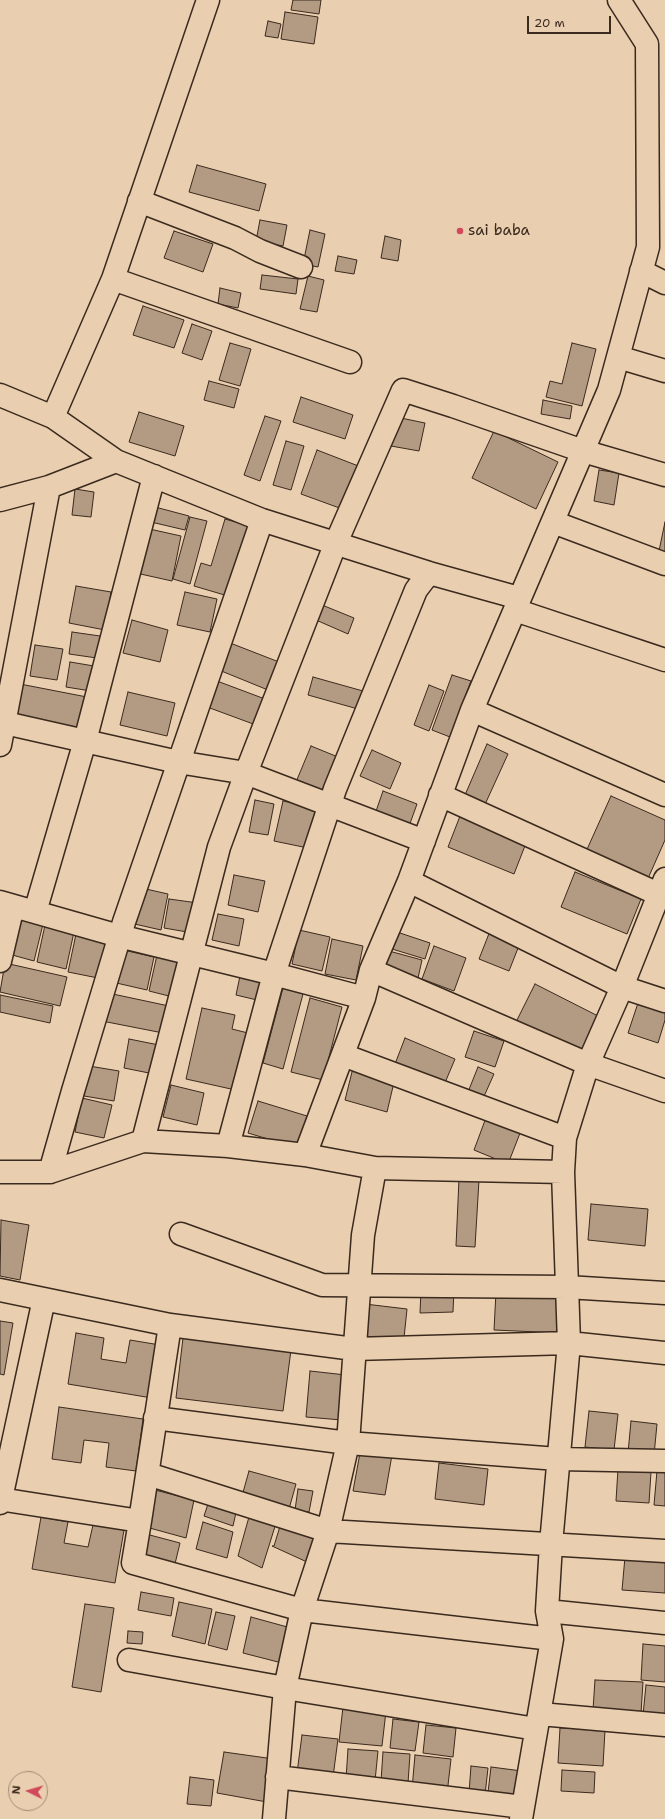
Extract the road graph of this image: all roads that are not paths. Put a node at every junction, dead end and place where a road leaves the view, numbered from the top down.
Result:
1 (208, 0) edge
2 (619, 0) edge
3 (656, 47) edge
4 (656, 174) edge
5 (139, 201) junction
6 (301, 267) dead end
7 (641, 271) junction
8 (113, 279) junction
9 (665, 283) edge
10 (618, 357) junction
11 (350, 362) dead end
12 (665, 371) edge
13 (0, 395) edge
14 (53, 417) junction
15 (583, 451) junction
16 (116, 461) junction
17 (665, 475) edge
18 (154, 476) junction
19 (49, 487) junction
20 (0, 500) edge
21 (262, 520) junction
22 (553, 522) junction
23 (335, 545) junction
24 (665, 564) edge
25 (429, 573) junction
26 (517, 604) junction
27 (665, 660) edge
28 (472, 710) junction
29 (5, 723) junction
30 (86, 741) junction
31 (0, 744) edge
32 (178, 762) junction
33 (246, 774) junction
34 (440, 795) junction
35 (665, 795) edge
36 (330, 806) junction
37 (424, 841) junction
38 (409, 881) junction
39 (661, 886) edge
40 (7, 904) edge
41 (35, 912) junction
42 (119, 936) junction
43 (191, 954) junction
44 (0, 960) edge
45 (371, 970) junction
46 (274, 974) junction
47 (622, 987) junction
48 (364, 998) junction
49 (665, 1001) edge
50 (343, 1055) junction
51 (588, 1064) junction
52 (665, 1091) edge
53 (565, 1138) junction
54 (143, 1141) junction
55 (228, 1146) junction
56 (305, 1155) junction
57 (375, 1168) junction
58 (0, 1172) edge
59 (50, 1172) junction
60 (563, 1172) junction
61 (181, 1234) dead end
62 (360, 1284) junction
63 (567, 1287) junction
64 (0, 1290) edge
65 (665, 1293) edge
66 (44, 1299) junction
67 (170, 1325) junction
68 (569, 1343) junction
69 (354, 1349) junction
70 (665, 1353) edge
71 (155, 1418) junction
72 (348, 1443) junction
73 (558, 1458) junction
74 (665, 1460) edge
75 (148, 1474) junction
76 (0, 1500) edge
77 (140, 1521) junction
78 (328, 1531) junction
79 (551, 1544) junction
80 (665, 1551) edge
81 (302, 1610) junction
82 (547, 1611) junction
83 (665, 1623) edge
84 (552, 1639) junction
85 (129, 1660) dead end
86 (285, 1688) junction
87 (538, 1722) junction
88 (665, 1725) edge
89 (278, 1778) junction
90 (522, 1813) edge
91 (274, 1819) edge

1 - 5 street
2 - 3 street
3 - 4 street
4 - 7 street
5 - 6 street
5 - 8 street
7 - 9 street
7 - 10 street
8 - 11 street
8 - 14 street
10 - 12 street
10 - 15 street
13 - 14 street
14 - 16 street
15 - 17 street
15 - 22 street
15 - 23 street
16 - 18 street
16 - 19 street
18 - 21 street
18 - 30 street
19 - 20 street
19 - 29 street
21 - 23 street
21 - 32 street
22 - 24 street
22 - 26 street
23 - 25 street
23 - 33 street
25 - 26 street
25 - 36 street
26 - 27 street
26 - 28 street
28 - 34 street
28 - 35 street
29 - 30 street
29 - 31 street
30 - 32 street
30 - 41 street
32 - 33 street
32 - 42 street
33 - 36 street
33 - 43 street
34 - 37 street
34 - 39 street
36 - 37 street
36 - 46 street
37 - 38 street
38 - 45 street
38 - 47 street
39 - 47 street
40 - 41 street
40 - 44 street
41 - 42 street
42 - 43 street
42 - 59 street
43 - 46 street
43 - 54 street
45 - 48 street
45 - 51 street
46 - 48 street
46 - 55 street
47 - 49 street
47 - 51 street
48 - 50 street
50 - 53 street
50 - 56 street
51 - 52 street
51 - 53 street
53 - 60 street
54 - 55 street
54 - 59 street
55 - 56 street
56 - 57 street
57 - 60 street
57 - 62 street
58 - 59 street
60 - 63 street
61 - 62 street
62 - 63 street
62 - 69 street
63 - 65 street
63 - 68 street
64 - 66 street
66 - 67 street
66 - 76 street
67 - 69 street
67 - 71 street
68 - 69 street
68 - 70 street
68 - 73 street
69 - 72 street
71 - 72 street
71 - 75 street
72 - 73 street
72 - 78 street
73 - 74 street
73 - 79 street
75 - 77 street
75 - 78 street
76 - 77 street
77 - 81 street
78 - 79 street
78 - 81 street
79 - 80 street
79 - 82 street
81 - 84 street
81 - 86 street
82 - 83 street
82 - 84 street
84 - 87 street
85 - 86 street
86 - 87 street
86 - 89 street
87 - 88 street
87 - 90 street
89 - 90 street
89 - 91 street

